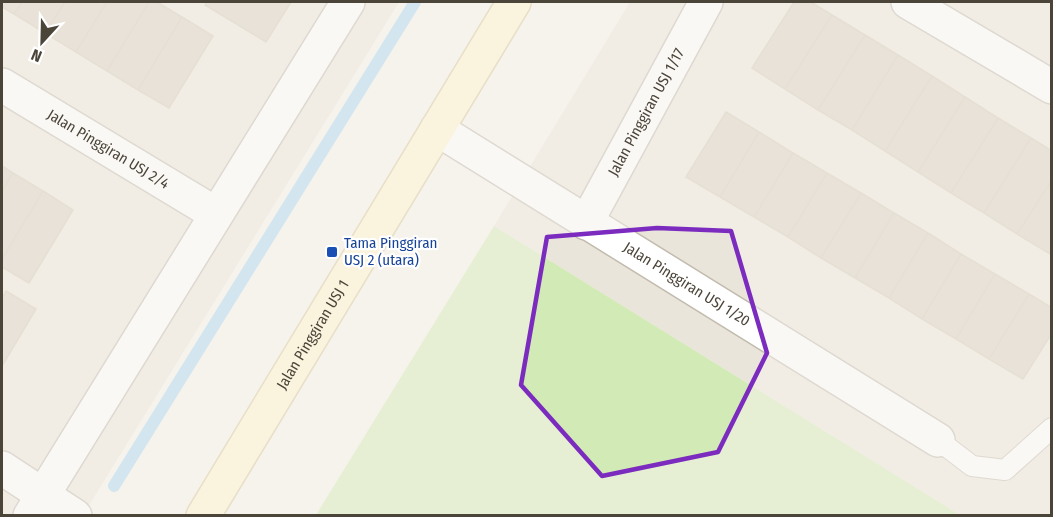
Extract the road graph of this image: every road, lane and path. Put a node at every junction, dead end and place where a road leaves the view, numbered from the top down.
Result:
1 (348, 2) edge
2 (514, 2) edge
3 (706, 2) edge
4 (908, 2) edge
5 (2, 85) edge
6 (1052, 87) edge
7 (437, 129) junction
8 (216, 214) junction
9 (586, 223) junction
10 (1052, 428) edge
11 (938, 441) joint
12 (2, 468) edge
13 (37, 505) edge
14 (75, 516) edge
15 (203, 516) edge

1 - 8 street
2 - 7 street, Jalan Pinggiran USJ 1
3 - 9 street, Jalan Pinggiran USJ 1/17
4 - 6 street
5 - 8 street, Jalan Pinggiran USJ 2/4
7 - 9 street, Jalan Pinggiran USJ 1/20
7 - 15 street, Jalan Pinggiran USJ 1
8 - 13 street
9 - 11 street, Jalan Pinggiran USJ 1/20
10 - 11 lane
12 - 13 street
13 - 14 street

